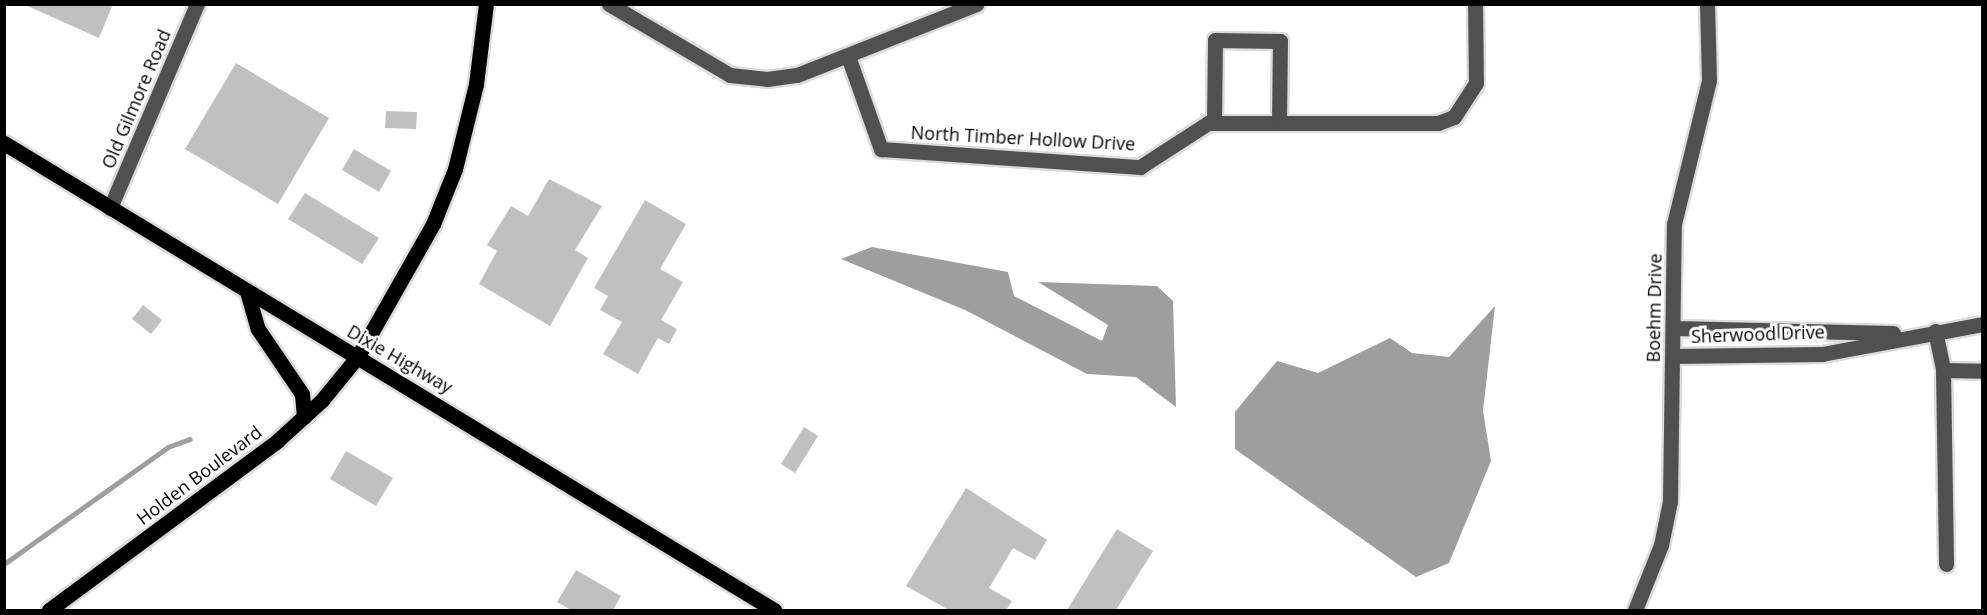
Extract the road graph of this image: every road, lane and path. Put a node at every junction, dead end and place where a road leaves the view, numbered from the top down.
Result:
1 (197, 4) edge
2 (486, 4) edge
3 (609, 4) edge
4 (976, 4) edge
5 (1475, 4) edge
6 (1707, 4) edge
7 (848, 56) junction
8 (1279, 121) junction
9 (1214, 123) junction
10 (4, 143) edge
11 (110, 208) junction
12 (248, 295) junction
13 (1983, 324) edge
14 (1674, 328) junction
15 (1935, 331) junction
16 (1914, 334) junction
17 (358, 356) junction
18 (1673, 356) junction
19 (1943, 370) junction
20 (1983, 371) edge
21 (304, 417) junction
22 (1946, 564) dead end
23 (49, 610) edge
24 (774, 610) edge
25 (1635, 610) edge

1 - 11 street, Old Gilmore Road
2 - 17 main road, Holden Boulevard
3 - 7 street
4 - 7 street
5 - 8 street, North Timber Hollow Drive
6 - 14 street, Boehm Drive
7 - 9 street, North Timber Hollow Drive
8 - 9 street, North Timber Hollow Drive
8 - 9 street
10 - 11 main road, Dixie Highway
11 - 12 main road, Dixie Highway
12 - 17 main road, Dixie Highway
12 - 21 main road
13 - 15 street, Sherwood Drive
14 - 16 street, Sherwood Drive
14 - 18 street, Boehm Drive
15 - 16 street, Sherwood Drive
15 - 19 street
16 - 18 street, Sherwood Drive
17 - 21 main road, Holden Boulevard
17 - 24 main road, Dixie Highway
18 - 25 street, Boehm Drive
19 - 20 street
19 - 22 street
21 - 23 main road, Holden Boulevard

